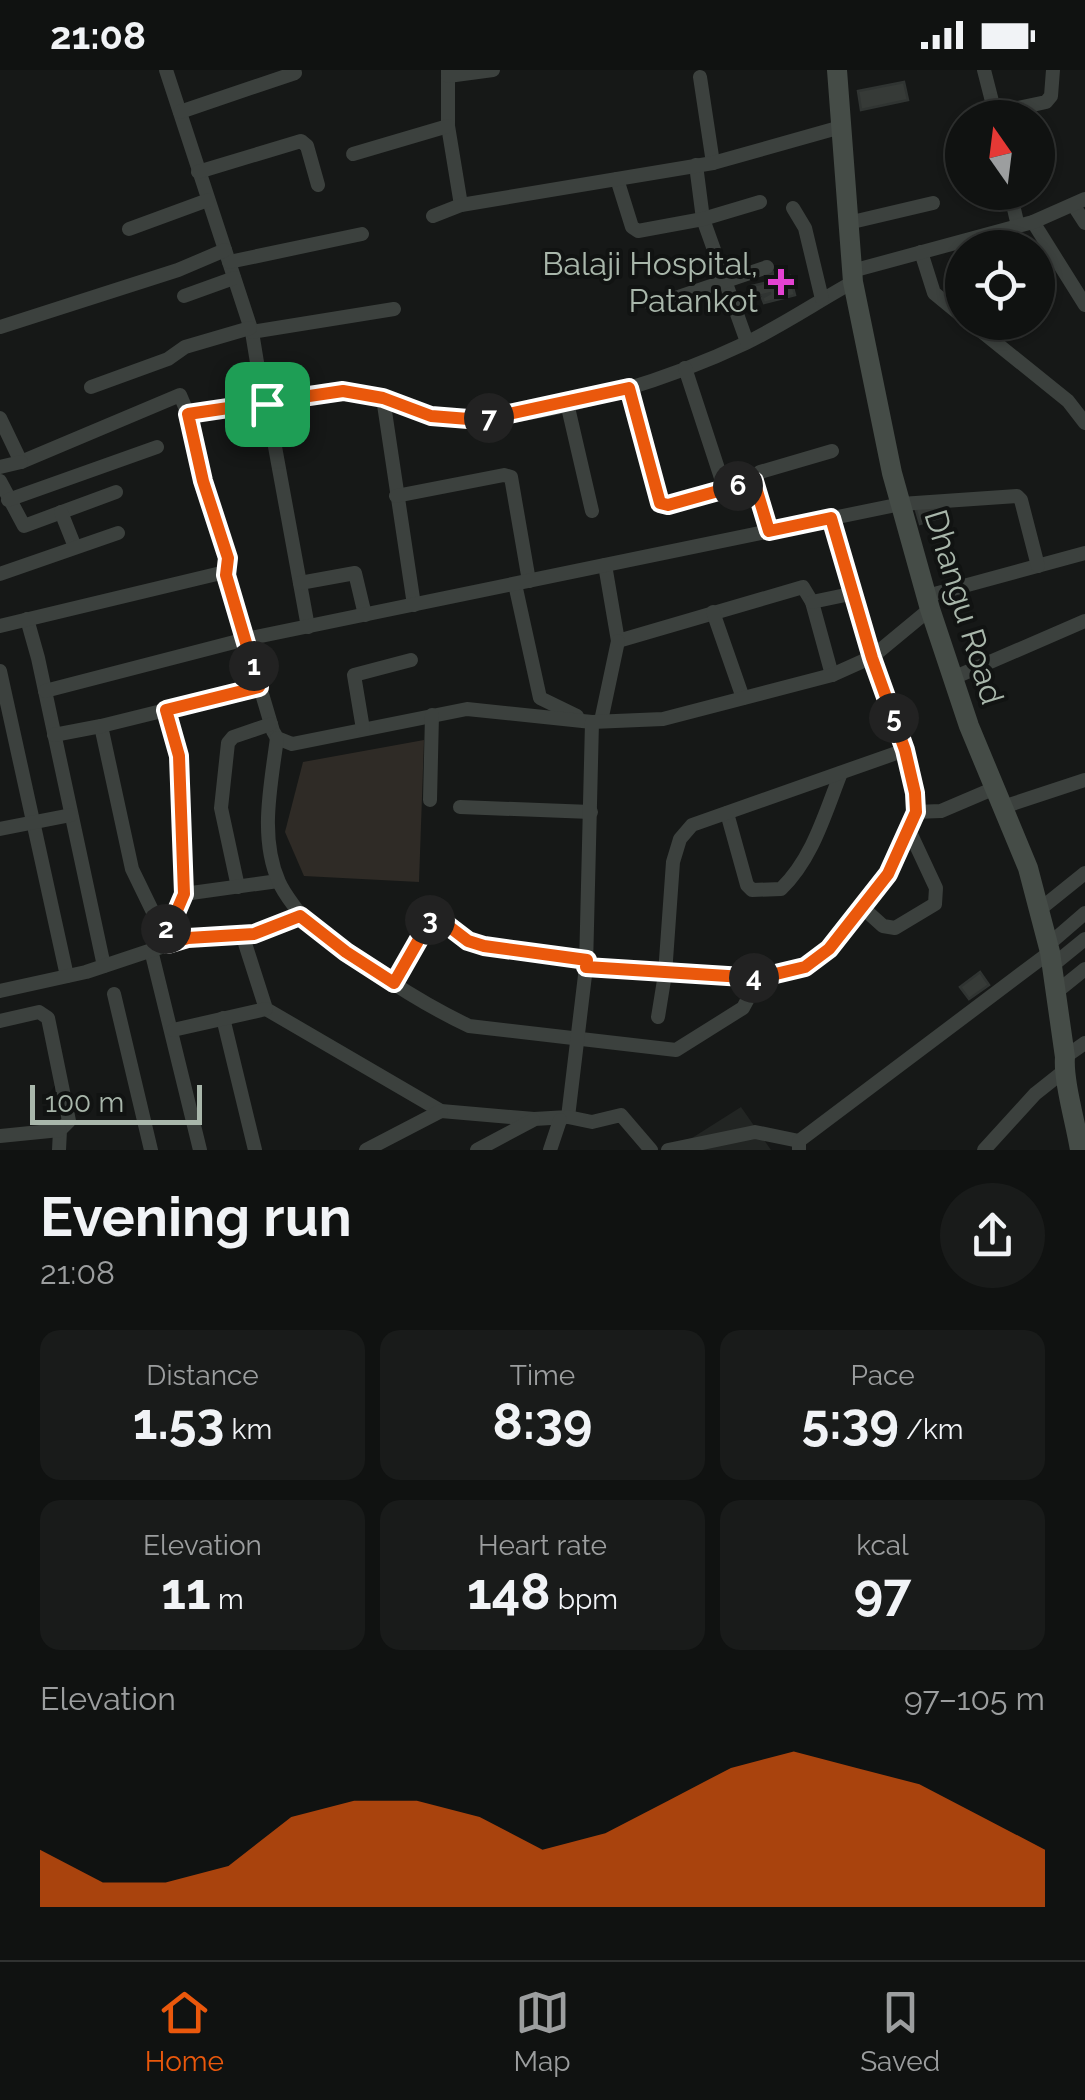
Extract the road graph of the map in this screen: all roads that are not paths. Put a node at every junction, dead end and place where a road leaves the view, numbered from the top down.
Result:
1 (166, 70) edge
2 (494, 70) edge
3 (837, 70) edge
4 (984, 70) edge
5 (1053, 70) edge
6 (296, 73) dead end
7 (448, 73) edge
8 (700, 77) dead end
9 (991, 100) edge
10 (1048, 100) edge
11 (180, 112) junction
12 (448, 126) junction
13 (841, 127) junction
14 (353, 154) dead end
15 (713, 162) junction
16 (696, 166) junction
17 (198, 172) junction
18 (617, 178) junction
19 (318, 185) dead end
20 (208, 200) junction
21 (760, 202) dead end
22 (1079, 202) edge
23 (933, 203) dead end
24 (461, 205) junction
25 (792, 208) dead end
26 (1018, 210) edge
27 (432, 216) dead end
28 (703, 218) junction
29 (1085, 223) edge
30 (848, 224) junction
31 (1025, 224) junction
32 (129, 229) dead end
33 (362, 234) dead end
34 (921, 252) junction
35 (227, 256) junction
36 (767, 268) dead end
37 (852, 276) junction
38 (234, 278) junction
39 (725, 280) junction
40 (184, 296) dead end
41 (822, 299) junction
42 (945, 302) edge
43 (1085, 304) edge
44 (652, 306) dead end
45 (394, 309) dead end
46 (0, 327) edge
47 (251, 330) junction
48 (992, 340) edge
49 (747, 342) junction
50 (685, 368) junction
51 (92, 388) dead end
52 (629, 388) junction
53 (383, 398) junction
54 (267, 404) junction
55 (567, 404) junction
56 (188, 414) junction
57 (0, 418) edge
58 (1085, 424) edge
59 (157, 447) dead end
60 (832, 451) dead end
61 (21, 462) junction
62 (0, 467) edge
63 (0, 481) edge
64 (754, 481) junction
65 (726, 490) junction
66 (116, 492) dead end
67 (396, 496) junction
68 (8, 500) junction
69 (901, 504) junction
70 (592, 511) dead end
71 (61, 512) junction
72 (831, 518) junction
73 (769, 531) junction
74 (118, 533) dead end
75 (75, 546) junction
76 (1085, 553) edge
77 (604, 565) junction
78 (1038, 566) junction
79 (0, 574) edge
80 (226, 575) junction
81 (300, 582) junction
82 (522, 582) junction
83 (854, 593) junction
84 (812, 602) junction
85 (928, 603) junction
86 (414, 604) junction
87 (713, 612) junction
88 (365, 615) junction
89 (27, 619) junction
90 (1085, 621) edge
91 (0, 626) edge
92 (308, 627) junction
93 (246, 639) junction
94 (618, 641) junction
95 (872, 658) junction
96 (410, 660) dead end
97 (0, 671) edge
98 (832, 675) junction
99 (953, 678) junction
100 (259, 687) junction
101 (45, 690) junction
102 (743, 698) junction
103 (166, 710) junction
104 (432, 715) junction
105 (596, 722) junction
106 (101, 726) junction
107 (363, 729) junction
108 (274, 731) junction
109 (54, 735) junction
110 (905, 750) junction
111 (841, 773) junction
112 (1085, 780) edge
113 (999, 798) junction
114 (430, 800) dead end
115 (460, 807) dead end
116 (591, 812) junction
117 (916, 812) junction
118 (727, 813) junction
119 (71, 815) junction
120 (33, 822) junction
121 (908, 828) junction
122 (0, 830) edge
123 (1085, 873) edge
124 (278, 881) junction
125 (238, 887) junction
126 (184, 894) junction
127 (862, 908) junction
128 (1039, 910) junction
129 (1085, 913) edge
130 (300, 916) junction
131 (242, 934) junction
132 (165, 938) junction
133 (1085, 939) edge
134 (151, 950) junction
135 (1050, 954) junction
136 (587, 963) junction
137 (104, 966) junction
138 (1085, 969) edge
139 (665, 974) junction
140 (67, 976) junction
141 (759, 978) junction
142 (394, 983) junction
143 (0, 992) edge
144 (114, 994) dead end
145 (1054, 994) junction
146 (266, 1009) junction
147 (658, 1017) dead end
148 (223, 1018) junction
149 (2, 1020) edge
150 (173, 1030) junction
151 (575, 1040) junction
152 (1085, 1043) edge
153 (1064, 1064) junction
154 (1079, 1099) edge
155 (441, 1111) junction
156 (564, 1118) junction
157 (534, 1120) junction
158 (60, 1130) junction
159 (0, 1136) edge
160 (799, 1146) edge
161 (58, 1150) edge
162 (151, 1150) edge
163 (200, 1150) edge
164 (255, 1150) edge
165 (366, 1150) edge
166 (477, 1150) edge
167 (550, 1150) edge
168 (651, 1150) edge
169 (668, 1150) edge
170 (984, 1150) edge
171 (1080, 1150) edge

1 - 11 street
2 - 7 street
3 - 13 street, Dhangu Road
4 - 9 street
5 - 10 street
6 - 11 street
7 - 12 street
8 - 15 street
11 - 17 street
12 - 14 street
12 - 24 street
13 - 15 street
13 - 30 street, Dhangu Road
15 - 16 street
16 - 18 street
16 - 28 street
17 - 19 street
17 - 20 street
18 - 24 street
18 - 28 street
20 - 32 street
20 - 35 street
21 - 28 street
22 - 29 street
22 - 31 street
23 - 30 street
24 - 27 street
25 - 41 street
26 - 31 street
28 - 39 street
30 - 37 street, Dhangu Road
31 - 34 street
31 - 43 street
33 - 35 street
34 - 37 street
34 - 42 street
35 - 38 street
35 - 46 street
36 - 39 street
37 - 41 street
37 - 69 street, Dhangu Road
38 - 40 street
38 - 47 street
39 - 44 street
39 - 49 street
41 - 49 street
45 - 47 street
47 - 51 street
47 - 54 street
48 - 58 street
49 - 50 street
50 - 52 street
50 - 65 street
52 - 55 street
52 - 65 street
53 - 54 street
53 - 55 street
53 - 67 street
54 - 56 street
54 - 81 street
55 - 70 street
56 - 61 street
56 - 80 street
57 - 61 street
59 - 68 street
60 - 64 street
61 - 62 street
63 - 68 street
64 - 65 street
64 - 73 street
66 - 71 street
67 - 82 street
67 - 86 street
68 - 71 street
69 - 72 street
69 - 78 street
69 - 85 street, Dhangu Road
71 - 75 street
72 - 73 street
72 - 83 street
73 - 77 street
74 - 75 street
75 - 79 street
76 - 78 street
77 - 82 street
77 - 94 street
78 - 85 street
80 - 89 street
80 - 93 street
81 - 88 street
81 - 92 street
82 - 86 street
82 - 105 street
83 - 84 street
83 - 95 street
84 - 87 street
84 - 98 street
85 - 95 street
85 - 99 street, Dhangu Road
86 - 88 street
87 - 94 street
87 - 102 street
88 - 92 street
89 - 91 street
89 - 101 street
90 - 99 street
92 - 93 street
93 - 100 street
93 - 101 street
94 - 105 street
95 - 98 street
95 - 110 street
96 - 107 street
97 - 120 street
98 - 102 street
99 - 113 street, Dhangu Road
100 - 103 street
100 - 108 street
101 - 109 street
102 - 105 street
103 - 106 street
103 - 126 street
104 - 105 street
104 - 107 street
104 - 114 street
105 - 116 street
106 - 109 street
106 - 132 street
107 - 108 street
108 - 124 street
108 - 125 street
109 - 119 street
110 - 111 street
110 - 117 street
111 - 118 street
111 - 118 street
112 - 113 street
113 - 117 street
113 - 128 street, Dhangu Road
115 - 116 street
116 - 136 street
117 - 121 street
118 - 139 street
119 - 120 street
119 - 137 street
120 - 122 street
120 - 140 street
121 - 127 street
121 - 127 street
123 - 128 street
124 - 125 street
124 - 130 street
125 - 126 street
126 - 132 street
127 - 141 street
128 - 135 street, Dhangu Road
129 - 135 street
130 - 131 street
130 - 142 street
131 - 132 street
131 - 146 street
132 - 134 street
133 - 135 street
134 - 137 street
134 - 150 street
135 - 145 street, Dhangu Road
135 - 160 street
136 - 139 street
136 - 142 street
136 - 151 street
137 - 140 street
138 - 145 street
139 - 141 street
139 - 147 street
140 - 143 street
141 - 151 street
142 - 151 street
143 - 149 street
144 - 162 street
145 - 153 street, Dhangu Road
146 - 148 street
146 - 155 street
148 - 150 street
148 - 164 street
149 - 158 street
150 - 163 street
151 - 156 street
152 - 153 street
153 - 154 street, Dhangu Road
153 - 170 street
154 - 171 street, Dhangu Road
155 - 157 street
155 - 165 street
156 - 157 street
156 - 167 street
156 - 168 street
157 - 166 street
158 - 159 street
158 - 161 street
160 - 169 street

